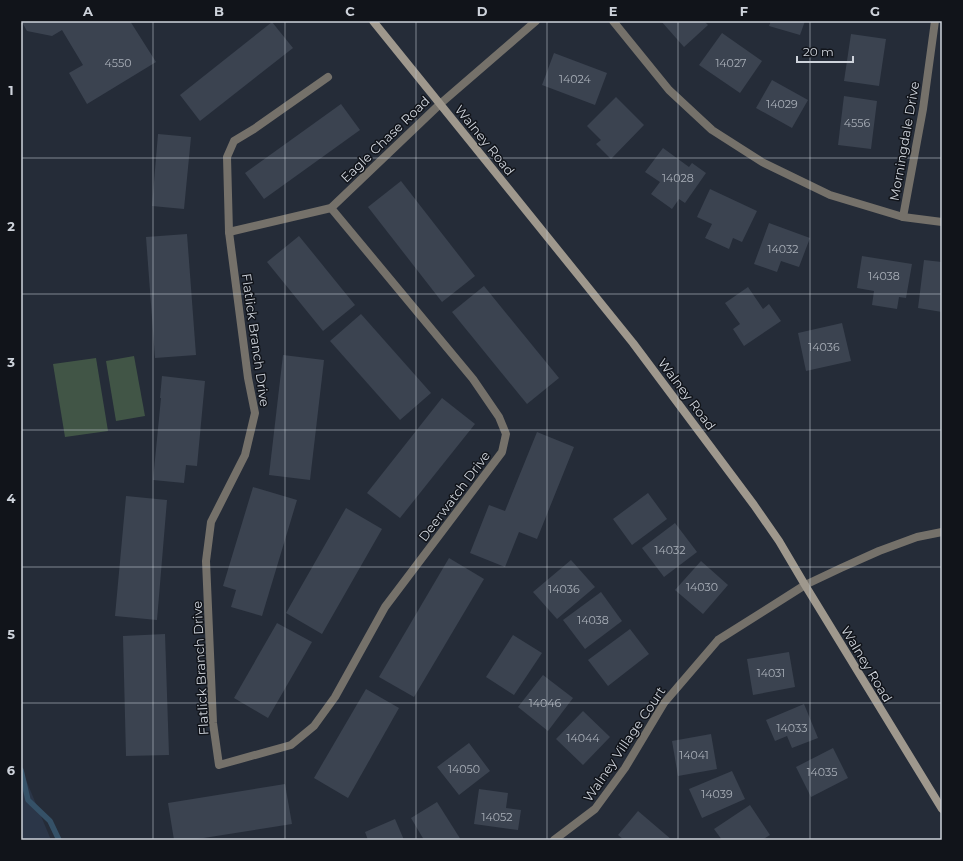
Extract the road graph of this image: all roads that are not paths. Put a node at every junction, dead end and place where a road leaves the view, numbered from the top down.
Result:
1 (373, 21) edge
2 (536, 21) edge
3 (612, 21) edge
4 (935, 21) edge
5 (328, 77) dead end
6 (440, 104) junction
7 (331, 208) junction
8 (903, 217) junction
9 (942, 222) edge
10 (229, 232) junction
11 (942, 532) edge
12 (805, 586) junction
13 (291, 745) joint
14 (942, 809) edge
15 (554, 840) edge

1 - 6 main road, Walney Road
2 - 6 street, Eagle Chase Road
3 - 8 street
4 - 8 street, Morningdale Drive
5 - 10 street, Flatlick Branch Drive
6 - 7 street, Eagle Chase Road
6 - 12 main road, Walney Road
7 - 10 street
7 - 13 street, Deerwatch Drive
8 - 9 street
10 - 13 street, Flatlick Branch Drive
11 - 12 street, Walney Village Court
12 - 14 main road, Walney Road
12 - 15 street, Walney Village Court

